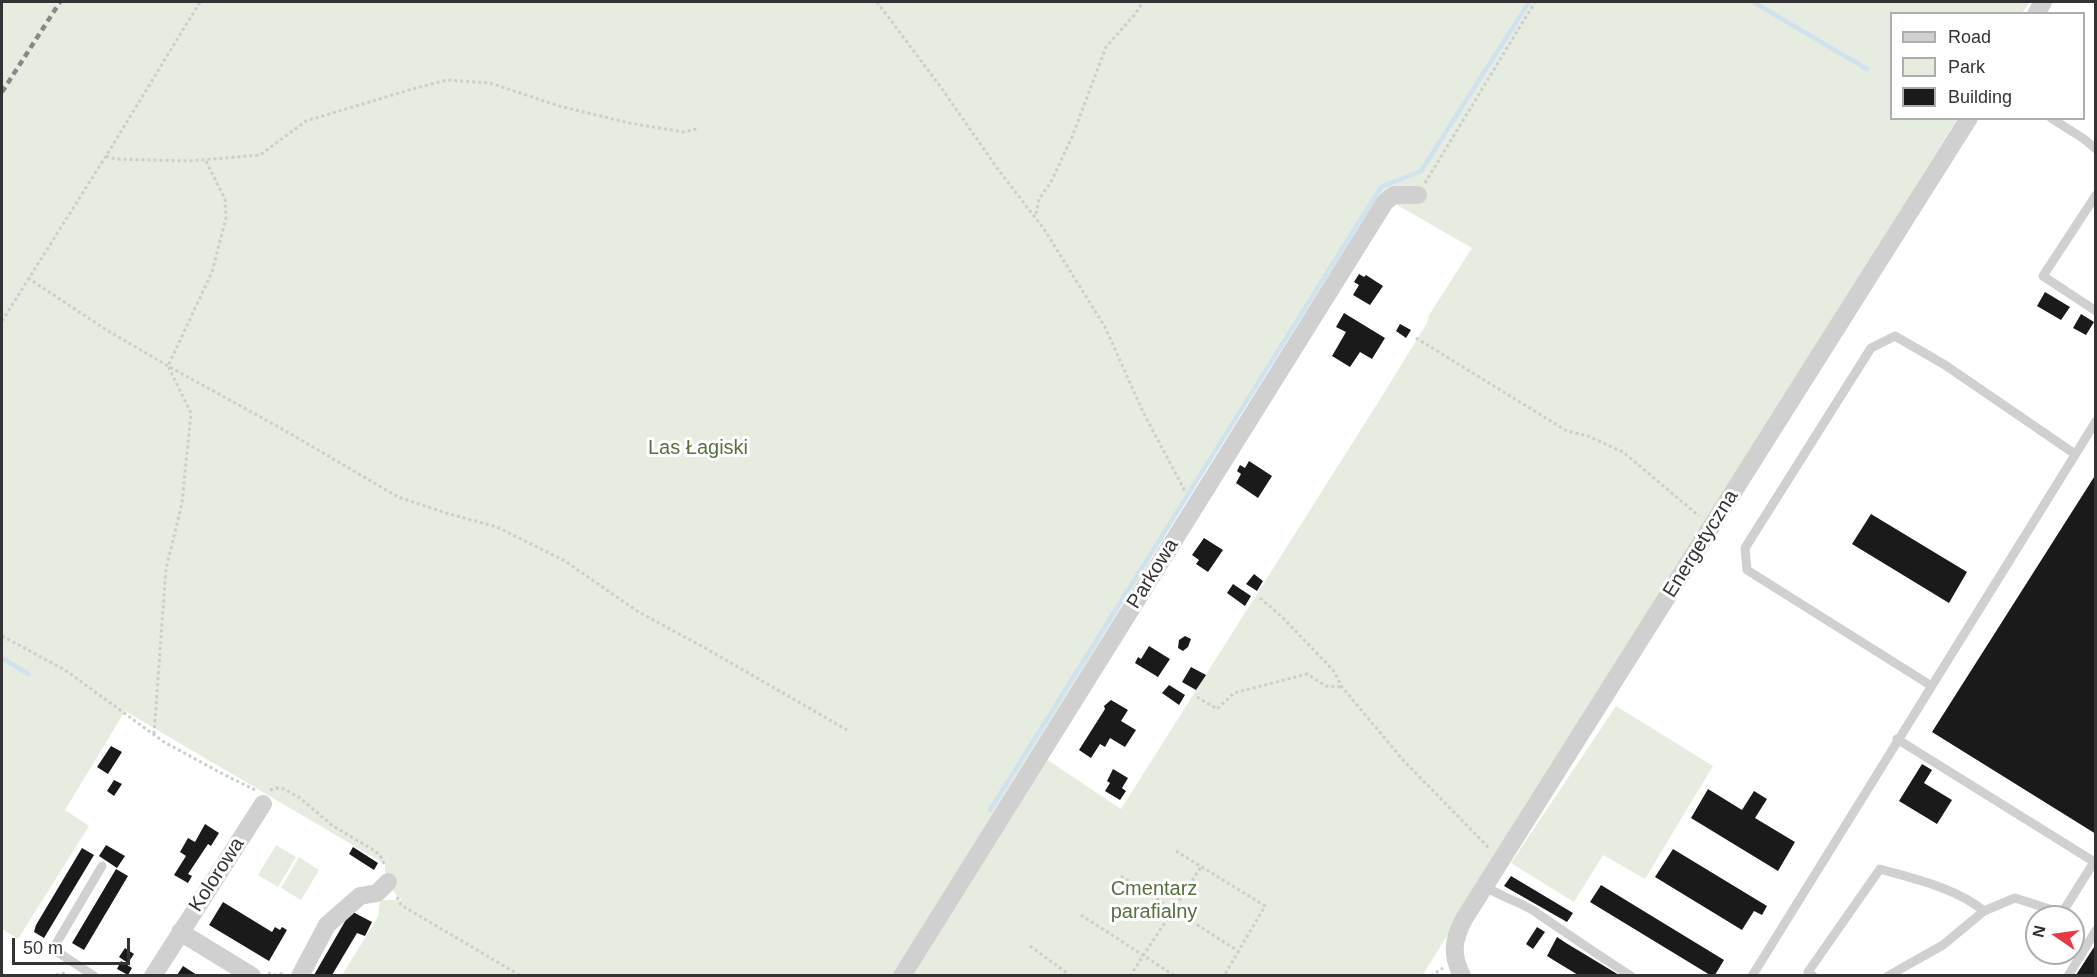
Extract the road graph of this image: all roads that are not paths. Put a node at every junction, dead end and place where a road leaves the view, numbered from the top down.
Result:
1 (1968, 120) edge
2 (2053, 120) edge
3 (2096, 149) edge
4 (1418, 195) road end
5 (2096, 195) edge
6 (2096, 311) edge
7 (2096, 421) edge
8 (2075, 454) junction
9 (1930, 686) junction
10 (1897, 740) junction
11 (263, 804) dead end
12 (2095, 863) edge
13 (102, 866) dead end
14 (388, 882) road end
15 (1485, 886) junction
16 (1984, 911) junction
17 (2096, 930) edge
18 (180, 932) junction
19 (255, 972) edge
20 (294, 973) edge
21 (94, 975) edge
22 (153, 975) edge
23 (902, 975) edge
24 (1462, 975) edge
25 (1631, 975) edge
26 (1752, 975) edge
27 (1813, 975) edge
28 (1888, 975) edge
29 (2068, 975) edge

1 - 15 street, Energetyczna
2 - 3 lane
4 - 23 street, Parkowa
5 - 6 lane
7 - 8 lane
8 - 9 lane
8 - 9 lane
9 - 10 lane
10 - 12 lane
10 - 26 lane
11 - 18 street, Kolorowa
12 - 16 lane
13 - 21 lane
14 - 20 street
15 - 24 street, Energetyczna
15 - 25 lane
16 - 27 lane
16 - 28 lane
17 - 29 lane
18 - 19 street
18 - 22 street, Kolorowa

